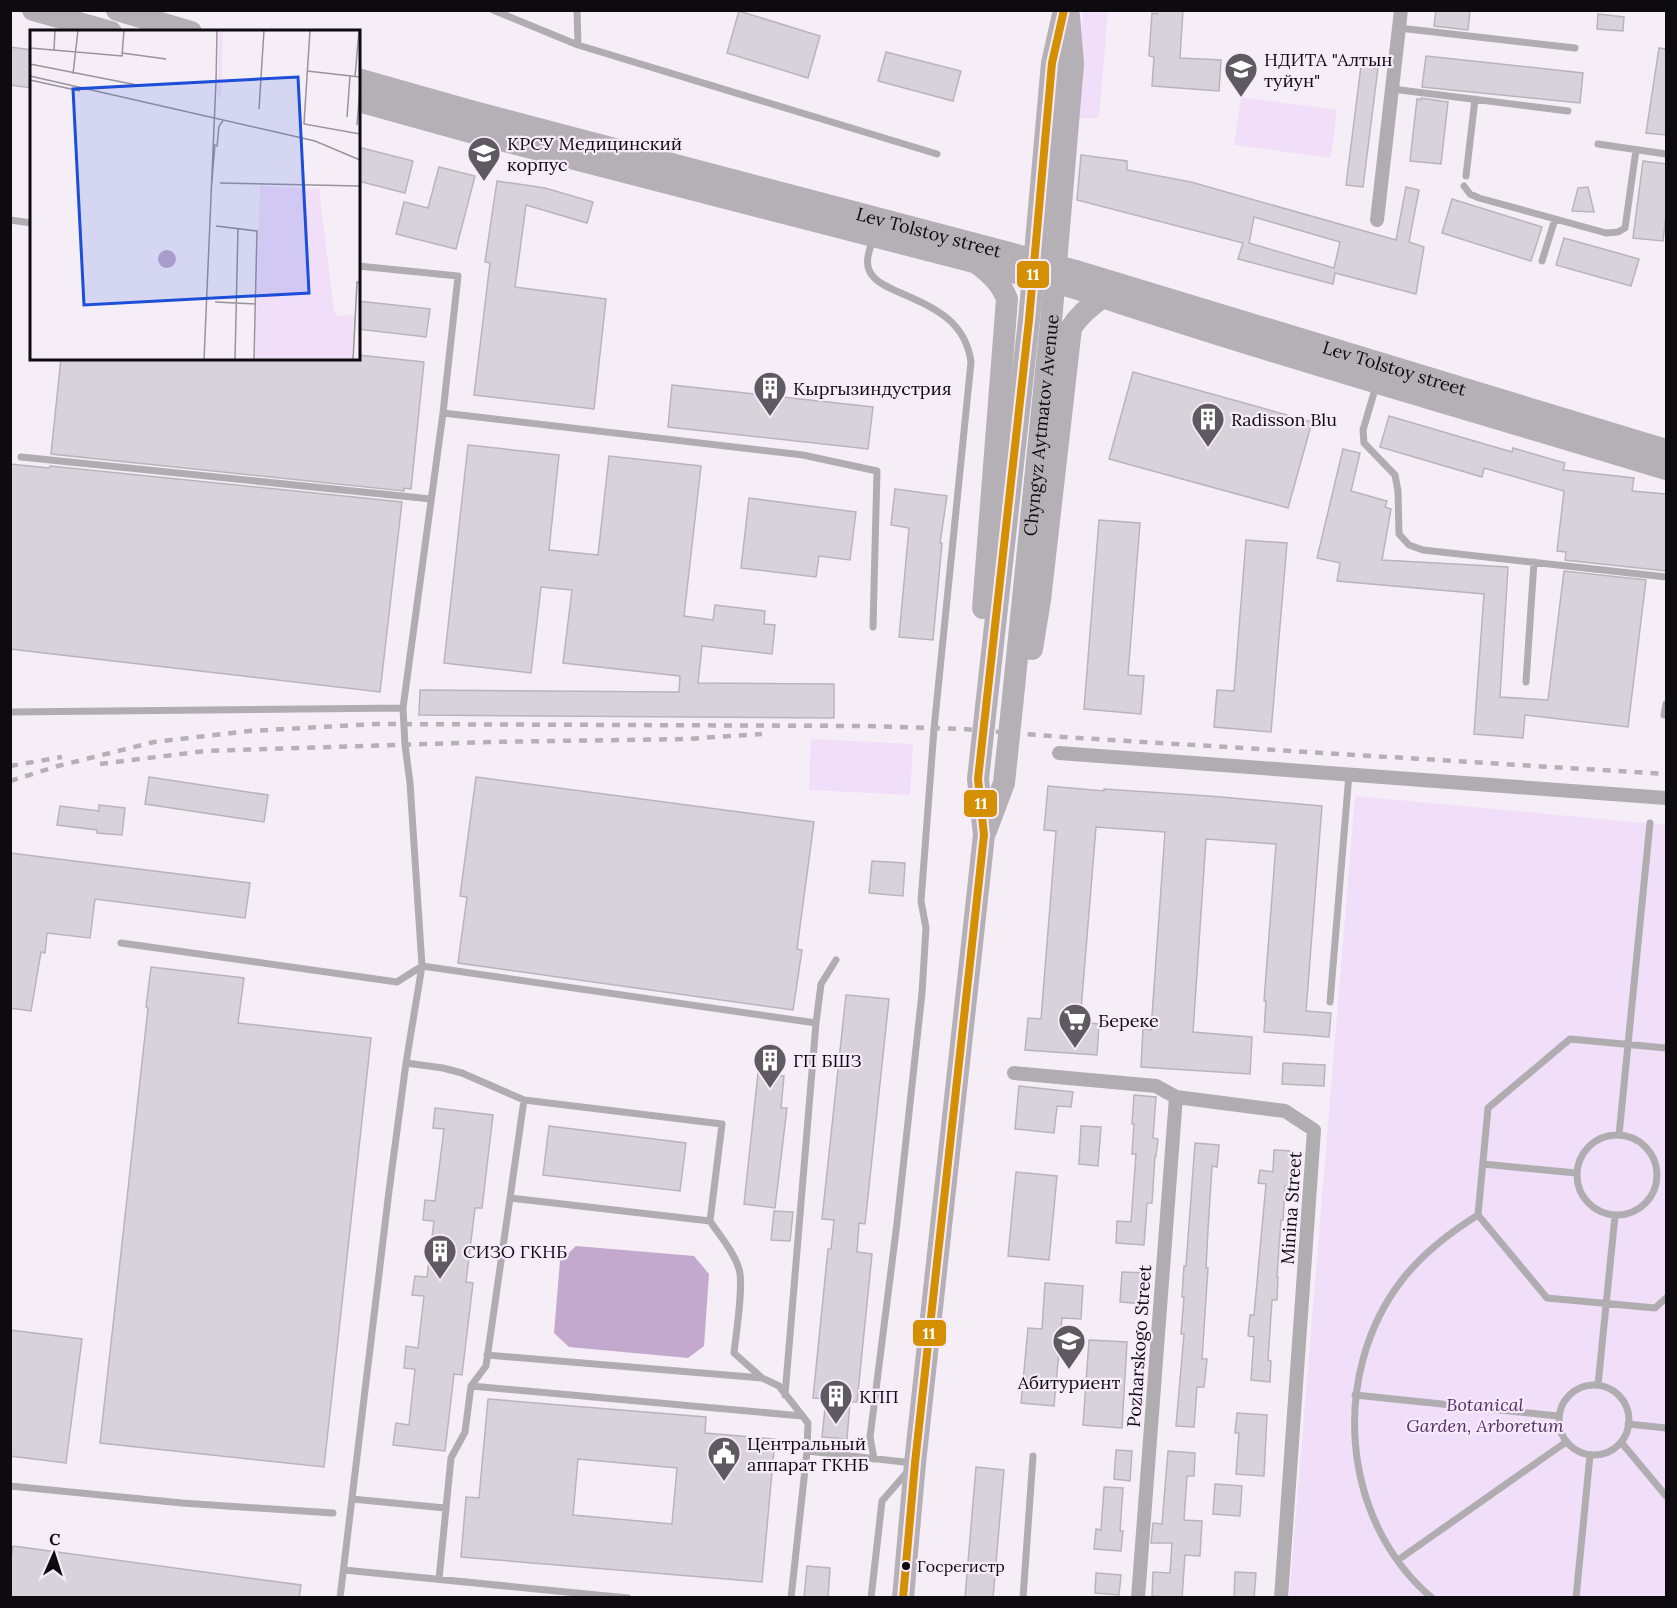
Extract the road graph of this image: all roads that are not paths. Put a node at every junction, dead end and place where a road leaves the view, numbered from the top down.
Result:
1 (33, 10) edge
2 (117, 10) edge
3 (493, 10) edge
4 (577, 10) edge
5 (1066, 10) edge
6 (1401, 10) edge
7 (1399, 28) junction
8 (104, 30) edge
9 (184, 30) edge
10 (578, 45) junction
11 (1575, 48) dead end
12 (360, 80) edge
13 (1392, 89) junction
14 (1475, 99) junction
15 (360, 102) edge
16 (1568, 111) dead end
17 (1598, 144) dead end
18 (1636, 150) junction
19 (937, 154) dead end
20 (1666, 154) edge
21 (1466, 176) dead end
22 (1464, 186) dead end
23 (1555, 219) junction
24 (10, 220) edge
25 (1377, 220) dead end
26 (30, 223) edge
27 (873, 236) junction
28 (974, 261) junction
29 (1542, 261) dead end
30 (1007, 262) junction
31 (360, 266) edge
32 (1074, 279) junction
33 (1102, 297) junction
34 (1379, 374) junction
35 (443, 413) junction
36 (1666, 450) edge
37 (21, 457) dead end
38 (1666, 469) edge
39 (431, 499) junction
40 (1534, 562) junction
41 (1666, 577) edge
42 (873, 627) dead end
43 (1526, 682) dead end
44 (987, 704) junction
45 (1666, 704) edge
46 (1012, 707) junction
47 (403, 708) junction
48 (10, 712) edge
49 (1664, 715) dead end
50 (1059, 753) dead end
51 (1349, 774) junction
52 (1666, 798) edge
53 (1650, 823) dead end
54 (984, 836) junction
55 (121, 943) dead end
56 (836, 960) dead end
57 (422, 966) junction
58 (1330, 1002) dead end
59 (816, 1023) junction
60 (1628, 1044) junction
61 (1666, 1048) edge
62 (406, 1063) junction
63 (1014, 1073) dead end
64 (1176, 1096) junction
65 (524, 1100) junction
66 (1619, 1135) junction
67 (1483, 1164) junction
68 (1576, 1173) junction
69 (1658, 1181) junction
70 (1666, 1182) edge
71 (510, 1198) junction
72 (1478, 1215) junction
73 (1615, 1216) junction
74 (710, 1221) junction
75 (1666, 1298) edge
76 (1606, 1303) junction
77 (487, 1355) junction
78 (762, 1378) junction
79 (1598, 1385) junction
80 (471, 1386) junction
81 (785, 1395) junction
82 (1355, 1395) junction
83 (802, 1416) junction
84 (1558, 1416) junction
85 (1628, 1424) junction
86 (1666, 1428) edge
87 (1566, 1442) junction
88 (1621, 1442) junction
89 (807, 1451) junction
90 (1590, 1455) junction
91 (1033, 1456) dead end
92 (874, 1459) junction
93 (915, 1463) junction
94 (10, 1486) edge
95 (1666, 1496) edge
96 (352, 1499) junction
97 (445, 1508) junction
98 (333, 1513) dead end
99 (1398, 1560) junction
100 (344, 1570) junction
101 (439, 1579) junction
102 (340, 1598) edge
103 (628, 1598) edge
104 (791, 1598) edge
105 (871, 1598) edge
106 (903, 1598) edge
107 (1023, 1598) edge
108 (1138, 1598) edge
109 (1281, 1598) edge
110 (1432, 1598) edge
111 (1576, 1598) edge

1 - 8 main road
2 - 9 main road
3 - 10 lane
4 - 10 lane
5 - 44 main road, Chyngyz Aytmatov Avenue
5 - 46 main road, Chyngyz Aytmatov Avenue
6 - 7 street
7 - 11 lane
7 - 13 street
10 - 19 lane
12 - 30 main road, Lev Tolstoy street
13 - 14 lane
13 - 25 street
14 - 16 lane
14 - 21 lane
15 - 27 main road, Lev Tolstoy street
17 - 18 lane
18 - 20 lane
18 - 23 lane
22 - 23 lane
23 - 29 lane
24 - 26 lane
27 - 28 main road, Lev Tolstoy street
27 - 92 lane
28 - 30 main road, Lev Tolstoy street
28 - 44 main road
30 - 32 main road, Lev Tolstoy street, bridge
31 - 35 lane
32 - 33 main road, Lev Tolstoy street
32 - 34 main road, Lev Tolstoy street
33 - 34 main road, Lev Tolstoy street
33 - 46 main road
34 - 36 main road, Lev Tolstoy street
34 - 38 main road, Lev Tolstoy street
34 - 40 lane
35 - 39 lane
35 - 42 lane
37 - 39 lane
39 - 47 lane
40 - 41 lane
40 - 43 lane
44 - 54 main road, Chyngyz Aytmatov Avenue
45 - 49 lane
46 - 54 main road, Chyngyz Aytmatov Avenue
47 - 48 lane
47 - 57 lane
50 - 51 street
51 - 52 street
51 - 58 lane
53 - 60 lane
54 - 93 main road, Chyngyz Aytmatov Avenue
55 - 57 lane
56 - 59 lane
57 - 59 lane
57 - 62 lane
59 - 81 lane
60 - 61 lane
60 - 66 lane
60 - 67 lane
62 - 65 lane
62 - 96 lane
63 - 64 street, Minina Street
64 - 108 street, Pozharskogo Street
64 - 109 street, Minina Street
65 - 71 lane
65 - 74 lane
66 - 68 lane
66 - 69 lane
67 - 68 lane
67 - 72 lane
68 - 73 lane
69 - 70 lane
69 - 73 lane
71 - 74 lane
71 - 77 lane
72 - 76 lane
72 - 82 lane
73 - 76 lane
74 - 78 lane
75 - 76 lane
76 - 79 lane
77 - 78 lane
77 - 80 lane
78 - 81 lane
79 - 84 lane
79 - 85 lane
80 - 83 lane
80 - 97 lane
81 - 83 lane
82 - 84 lane
82 - 99 lane
83 - 89 lane
84 - 87 lane
85 - 86 lane
85 - 88 lane
87 - 90 lane
87 - 99 lane
88 - 90 lane
88 - 95 lane
89 - 92 lane
89 - 104 lane
90 - 111 lane
91 - 107 lane
92 - 93 lane
93 - 105 lane
93 - 106 main road, Chyngyz Aytmatov Avenue
94 - 98 lane
96 - 97 lane
96 - 100 lane
97 - 101 lane
99 - 110 lane
100 - 101 lane
100 - 102 lane
101 - 103 lane

